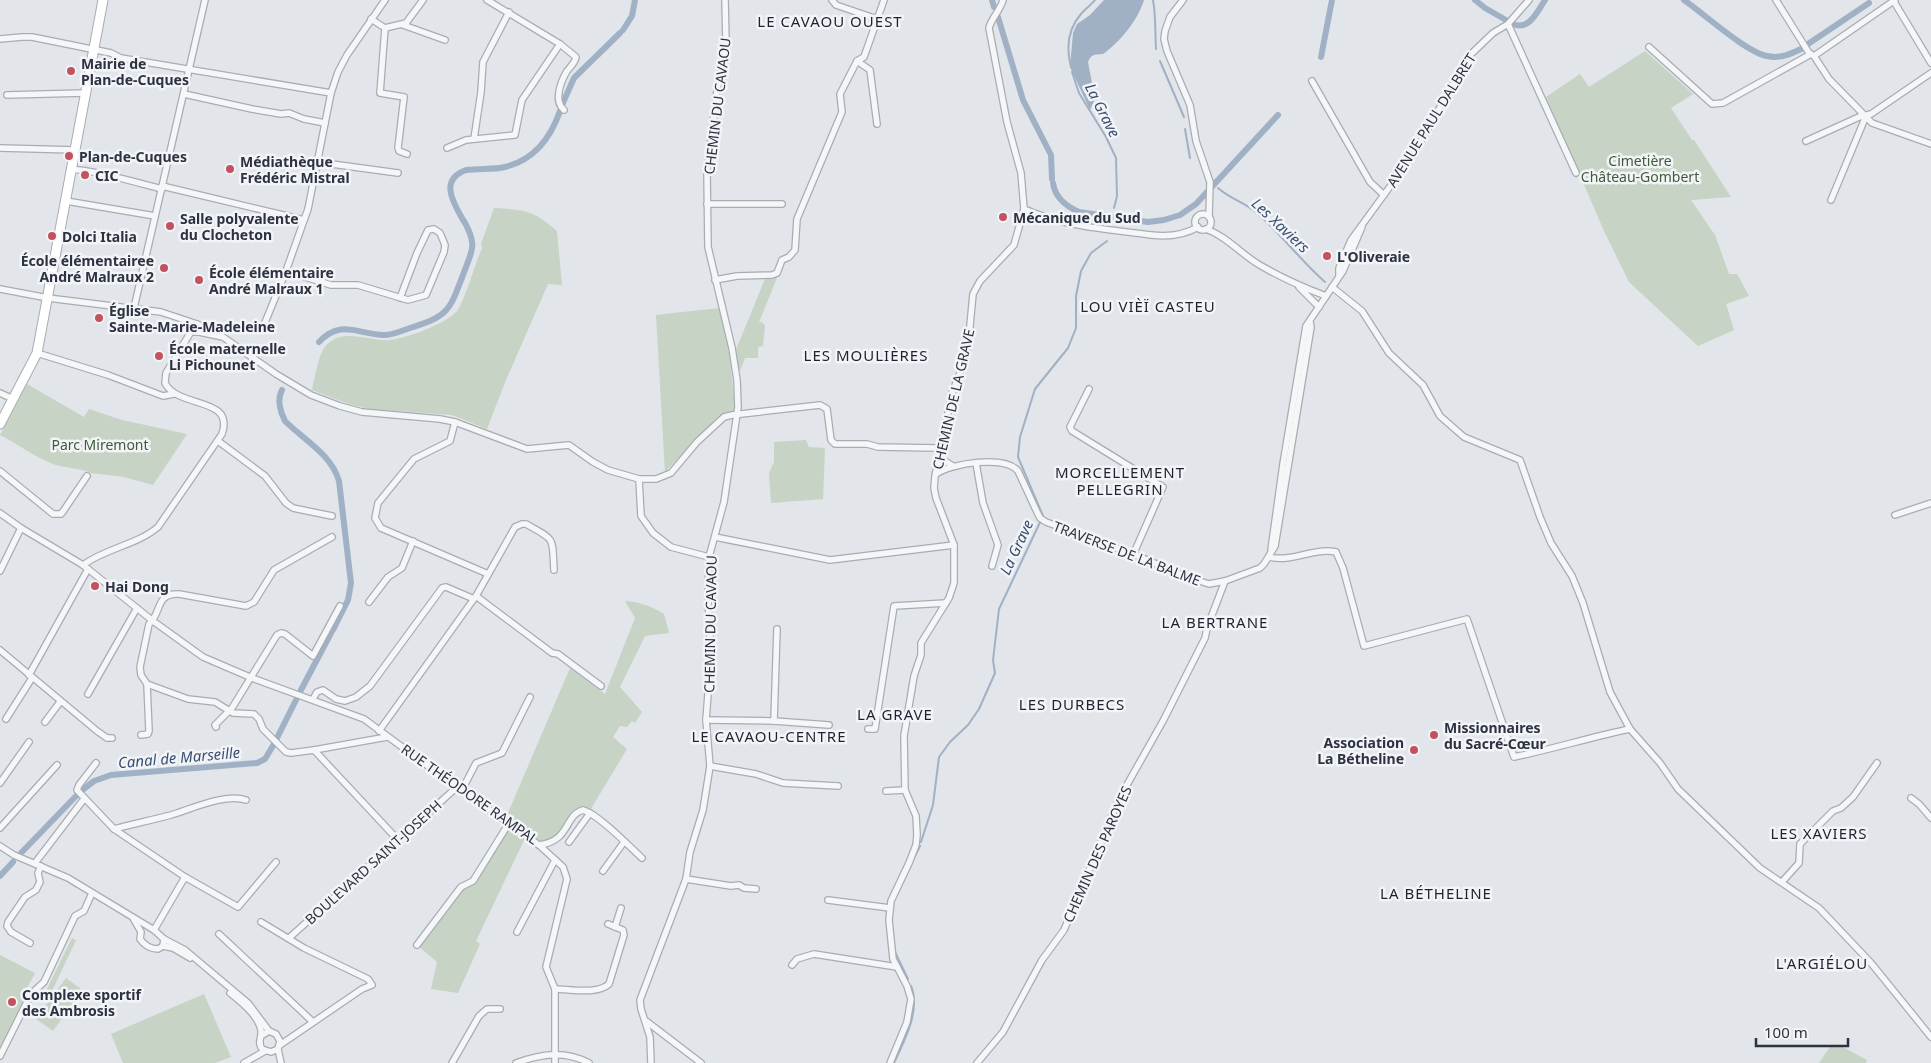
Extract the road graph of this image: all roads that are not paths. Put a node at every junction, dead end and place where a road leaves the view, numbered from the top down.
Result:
1 (103, 0) edge
2 (204, 0) edge
3 (385, 0) edge
4 (423, 0) edge
5 (487, 0) edge
6 (725, 0) edge
7 (832, 0) edge
8 (884, 0) edge
9 (1003, 0) edge
10 (1183, 0) edge
11 (1529, 0) edge
12 (1776, 0) edge
13 (1894, 0) edge
14 (509, 12) junction
15 (372, 19) junction
16 (877, 19) junction
17 (401, 24) junction
18 (1508, 24) junction
19 (385, 28) junction
20 (0, 39) edge
21 (446, 40) dead end
22 (560, 44) junction
23 (1649, 47) dead end
24 (92, 50) junction
25 (1811, 54) junction
26 (857, 61) junction
27 (1931, 63) edge
28 (188, 69) junction
29 (1931, 73) edge
30 (1312, 81) dead end
31 (85, 93) junction
32 (331, 93) junction
33 (184, 94) junction
34 (7, 95) dead end
35 (562, 108) dead end
36 (1866, 116) junction
37 (325, 123) junction
38 (877, 124) dead end
39 (474, 139) junction
40 (1806, 142) dead end
41 (1931, 144) edge
42 (0, 148) edge
43 (447, 148) dead end
44 (76, 150) junction
45 (407, 154) dead end
46 (317, 162) junction
47 (72, 170) junction
48 (398, 173) dead end
49 (1576, 173) dead end
50 (162, 187) junction
51 (1384, 195) junction
52 (1831, 200) dead end
53 (66, 201) junction
54 (707, 204) junction
55 (782, 204) dead end
56 (1024, 209) junction
57 (155, 216) junction
58 (1208, 218) junction
59 (304, 220) junction
60 (1197, 225) junction
61 (1206, 229) junction
62 (1216, 233) junction
63 (286, 271) junction
64 (715, 280) junction
65 (1297, 285) junction
66 (1332, 287) junction
67 (0, 289) edge
68 (1326, 296) junction
69 (48, 298) junction
70 (400, 298) junction
71 (1319, 307) junction
72 (134, 308) junction
73 (264, 325) dead end
74 (196, 329) junction
75 (37, 353) junction
76 (1089, 389) dead end
77 (0, 393) edge
78 (174, 394) junction
79 (13, 399) junction
80 (737, 415) junction
81 (455, 422) junction
82 (0, 424) edge
83 (218, 441) junction
84 (941, 453) junction
85 (976, 463) junction
86 (953, 466) junction
87 (0, 471) edge
88 (936, 474) junction
89 (87, 476) dead end
90 (639, 478) junction
91 (1931, 503) edge
92 (0, 513) edge
93 (1895, 514) dead end
94 (332, 516) dead end
95 (21, 528) junction
96 (332, 537) dead end
97 (715, 537) junction
98 (413, 541) junction
99 (954, 545) junction
100 (1270, 554) junction
101 (1133, 555) junction
102 (709, 557) junction
103 (992, 566) dead end
104 (85, 567) junction
105 (554, 570) dead end
106 (0, 571) edge
107 (488, 574) junction
108 (1225, 581) junction
109 (475, 597) junction
110 (369, 602) dead end
111 (946, 603) junction
112 (340, 606) dead end
113 (137, 608) junction
114 (153, 621) junction
115 (776, 629) dead end
116 (0, 650) edge
117 (30, 676) junction
118 (252, 678) junction
119 (147, 684) junction
120 (601, 686) dead end
121 (88, 694) dead end
122 (530, 697) dead end
123 (313, 699) junction
124 (60, 702) junction
125 (229, 711) junction
126 (6, 720) dead end
127 (706, 720) junction
128 (774, 721) junction
129 (45, 722) dead end
130 (830, 725) dead end
131 (216, 726) dead end
132 (868, 728) dead end
133 (1630, 728) junction
134 (379, 730) junction
135 (141, 735) dead end
136 (387, 736) junction
137 (112, 738) dead end
138 (29, 742) dead end
139 (314, 750) junction
140 (96, 762) dead end
141 (1877, 763) dead end
142 (57, 765) dead end
143 (710, 766) junction
144 (0, 783) edge
145 (838, 786) dead end
146 (460, 788) junction
147 (905, 790) junction
148 (886, 791) dead end
149 (83, 797) junction
150 (1911, 798) dead end
151 (246, 800) dead end
152 (590, 813) junction
153 (1931, 818) edge
154 (509, 824) junction
155 (0, 828) edge
156 (114, 829) junction
157 (398, 840) junction
158 (569, 842) dead end
159 (624, 842) junction
160 (539, 845) junction
161 (0, 846) edge
162 (642, 858) dead end
163 (555, 860) junction
164 (276, 862) dead end
165 (38, 864) junction
166 (603, 870) dead end
167 (185, 877) junction
168 (686, 879) junction
169 (1782, 882) junction
170 (756, 889) dead end
171 (92, 893) junction
172 (828, 900) dead end
173 (621, 908) dead end
174 (890, 908) junction
175 (133, 918) junction
176 (261, 922) dead end
177 (608, 924) dead end
178 (614, 926) junction
179 (152, 929) junction
180 (141, 932) junction
181 (516, 932) dead end
182 (219, 934) dead end
183 (289, 938) junction
184 (163, 942) junction
185 (30, 943) dead end
186 (418, 944) dead end
187 (792, 965) dead end
188 (897, 968) junction
189 (211, 974) junction
190 (555, 989) junction
191 (500, 1009) dead end
192 (646, 1020) junction
193 (313, 1022) junction
194 (269, 1031) junction
195 (261, 1036) junction
196 (279, 1037) junction
197 (289, 1037) junction
198 (1931, 1037) edge
199 (279, 1047) junction
200 (268, 1052) junction
201 (555, 1054) junction
202 (0, 1056) edge
203 (280, 1061) edge
204 (244, 1063) edge
205 (452, 1063) edge
206 (516, 1063) edge
207 (555, 1063) edge
208 (589, 1063) edge
209 (651, 1063) edge
210 (701, 1063) edge
211 (890, 1063) edge
212 (977, 1063) edge

1 - 24 main road
2 - 28 street
3 - 15 street
4 - 17 street
5 - 14 street
6 - 54 street, CHEMIN DU CAVAOU
7 - 16 street
8 - 16 street
9 - 56 street, CHEMIN DE LA GRAVE
10 - 58 street
11 - 18 street, AVENUE PAUL DALBRET
12 - 25 street
13 - 25 street
13 - 27 street
14 - 22 street
14 - 39 street
15 - 19 street
15 - 32 street
16 - 26 street
17 - 19 street
17 - 21 street
18 - 49 street
18 - 51 street, AVENUE PAUL DALBRET
19 - 45 street
20 - 24 street
22 - 35 street
22 - 39 street
23 - 25 street
24 - 28 street
24 - 31 main road
25 - 36 street
26 - 38 street
26 - 64 street
28 - 32 street
28 - 33 street
29 - 36 street
30 - 51 street
31 - 34 street
31 - 44 main road
32 - 37 street
33 - 37 street
33 - 50 street
36 - 40 street
36 - 41 street
36 - 52 street
37 - 46 street
39 - 43 street
42 - 44 street
44 - 47 main road
46 - 48 street
46 - 59 street
47 - 50 street
47 - 53 main road
50 - 57 street
50 - 59 street
51 - 66 street, AVENUE PAUL DALBRET
53 - 57 street
53 - 69 main road
54 - 55 street
54 - 64 street, CHEMIN DU CAVAOU
56 - 60 street
56 - 84 street, CHEMIN DE LA GRAVE
57 - 72 street
58 - 60 street
58 - 61 street
58 - 62 street
59 - 63 street
60 - 61 street
61 - 62 street
62 - 65 street
63 - 70 street
63 - 73 street
64 - 80 street, CHEMIN DU CAVAOU
65 - 68 street
65 - 71 street
66 - 68 street, AVENUE PAUL DALBRET
66 - 133 street
67 - 69 street
68 - 71 street, AVENUE PAUL DALBRET
69 - 72 street
69 - 75 main road
70 - 70 street
71 - 100 street, AVENUE PAUL DALBRET
72 - 74 street
74 - 78 street
74 - 81 street
75 - 78 street
75 - 79 main road
76 - 101 street
77 - 79 street
78 - 83 street
79 - 82 main road
80 - 84 street
80 - 90 street
80 - 97 street, CHEMIN DU CAVAOU
81 - 90 street
81 - 98 street
83 - 94 street
83 - 104 street
84 - 86 street
84 - 88 street, CHEMIN DE LA GRAVE
85 - 86 street, TRAVERSE DE LA BALME
85 - 101 street, TRAVERSE DE LA BALME
85 - 103 street
86 - 88 street, TRAVERSE DE LA BALME
87 - 89 street
88 - 99 street, CHEMIN DE LA GRAVE
90 - 102 street
91 - 93 street
92 - 95 street, RUE THÉODORE RAMPAL
95 - 104 street, RUE THÉODORE RAMPAL
95 - 106 street
96 - 114 street
97 - 99 street
97 - 102 street, CHEMIN DU CAVAOU
98 - 107 street
98 - 110 street
99 - 111 street, CHEMIN DE LA GRAVE
100 - 108 street
100 - 133 street
101 - 108 street, TRAVERSE DE LA BALME
102 - 127 street, CHEMIN DU CAVAOU
104 - 113 street, RUE THÉODORE RAMPAL
104 - 117 street
105 - 107 street
107 - 109 street
108 - 212 street, CHEMIN DES PAROYES
109 - 120 street
109 - 123 street
109 - 134 street
111 - 132 street
111 - 147 street, CHEMIN DE LA GRAVE
112 - 118 street
113 - 114 street, RUE THÉODORE RAMPAL
113 - 121 street
114 - 118 street, RUE THÉODORE RAMPAL
114 - 119 street
115 - 128 street
116 - 117 street
117 - 124 street
117 - 126 street
118 - 123 street, RUE THÉODORE RAMPAL
118 - 125 street
119 - 125 street
119 - 135 street
122 - 146 street
123 - 134 street, RUE THÉODORE RAMPAL
124 - 129 street
124 - 137 street
125 - 131 street
125 - 139 street
127 - 128 street
127 - 143 street, CHEMIN DU CAVAOU
128 - 130 street
133 - 169 street
134 - 136 street, RUE THÉODORE RAMPAL
136 - 139 street
136 - 146 street, RUE THÉODORE RAMPAL
138 - 144 street
139 - 157 street
140 - 149 street
141 - 169 street
142 - 155 street
143 - 145 street
143 - 168 street, CHEMIN DU CAVAOU
146 - 154 street, RUE THÉODORE RAMPAL
146 - 157 street, BOULEVARD SAINT-JOSEPH
147 - 148 street
147 - 174 street, CHEMIN DE LA GRAVE
149 - 156 street
149 - 165 street
150 - 153 street
151 - 156 street
152 - 158 street
152 - 159 street
152 - 160 street, RUE THÉODORE RAMPAL
154 - 160 street, RUE THÉODORE RAMPAL
154 - 186 street
156 - 167 street
157 - 183 street, BOULEVARD SAINT-JOSEPH
159 - 162 street
159 - 166 street
160 - 163 street
161 - 165 street
163 - 181 street
163 - 190 street
164 - 167 street
165 - 171 street
165 - 185 street
167 - 179 street
168 - 170 street
168 - 192 street, CHEMIN DU CAVAOU
169 - 198 street
171 - 175 street
171 - 202 street
172 - 174 street
173 - 178 street
174 - 188 street, CHEMIN DE LA GRAVE
175 - 179 street
175 - 180 street
176 - 183 street
177 - 178 street
178 - 190 street
179 - 180 street
179 - 184 street
180 - 184 street
182 - 193 street
183 - 193 street
184 - 189 street
187 - 188 street
188 - 211 street, CHEMIN DE LA GRAVE
189 - 194 street
189 - 195 street
190 - 201 street
191 - 205 street
192 - 209 street, CHEMIN DU CAVAOU
192 - 210 street
193 - 197 street
194 - 195 street
194 - 196 street
195 - 200 street
196 - 197 street
196 - 199 street
197 - 199 street
199 - 200 street
199 - 203 street
200 - 203 street
200 - 204 street
201 - 206 street
201 - 207 street
201 - 208 street

